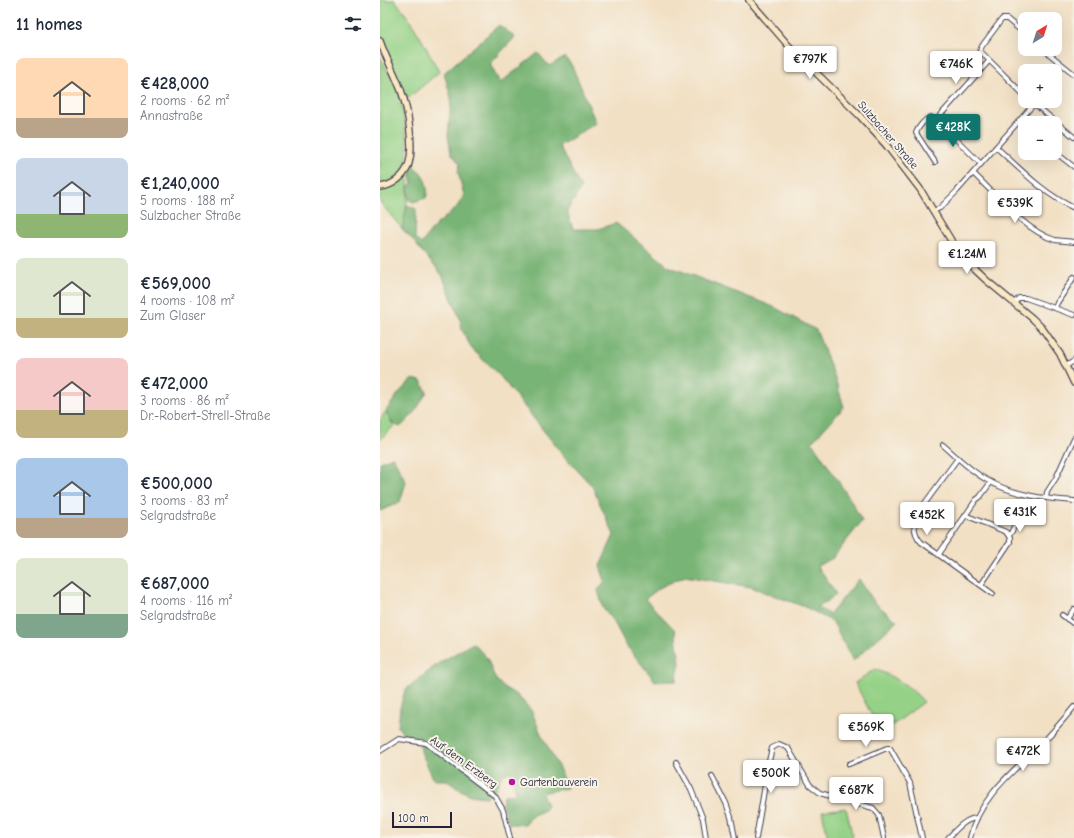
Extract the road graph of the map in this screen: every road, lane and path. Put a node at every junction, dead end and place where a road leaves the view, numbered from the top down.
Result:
1 (749, 0) edge
2 (1018, 28) edge
3 (380, 41) edge
4 (1052, 56) edge
5 (989, 61) junction
6 (1074, 74) edge
7 (1018, 89) edge
8 (1028, 108) edge
9 (1038, 108) edge
10 (1022, 116) edge
11 (936, 120) junction
12 (1018, 121) edge
13 (1074, 137) edge
14 (996, 147) junction
15 (1062, 158) edge
16 (935, 162) dead end
17 (981, 164) junction
18 (1074, 167) edge
19 (973, 173) junction
20 (380, 187) edge
21 (1074, 208) edge
22 (934, 211) junction
23 (1074, 242) edge
24 (1074, 277) edge
25 (1014, 303) junction
26 (1056, 308) junction
27 (1074, 315) edge
28 (1074, 361) edge
29 (1066, 366) junction
30 (1074, 383) edge
31 (1074, 438) edge
32 (943, 445) dead end
33 (958, 458) junction
34 (991, 482) junction
35 (1046, 498) junction
36 (1074, 501) edge
37 (965, 515) junction
38 (1016, 520) dead end
39 (1009, 535) junction
40 (939, 554) junction
41 (981, 585) junction
42 (993, 594) dead end
43 (1074, 609) edge
44 (1062, 615) dead end
45 (1067, 619) junction
46 (1074, 624) edge
47 (1074, 707) edge
48 (380, 751) edge
49 (676, 762) dead end
50 (849, 764) dead end
51 (712, 776) dead end
52 (976, 818) junction
53 (510, 838) edge
54 (706, 838) edge
55 (735, 838) edge
56 (756, 838) edge
57 (884, 838) edge
58 (922, 838) edge
59 (948, 838) edge
60 (970, 838) edge

1 - 22 main road, Sulzbacher Straße
2 - 5 street
3 - 20 main road
4 - 6 street
5 - 7 street
5 - 11 street
8 - 10 street
9 - 13 street
11 - 16 street
11 - 17 street
12 - 14 street
14 - 17 street
14 - 21 street
15 - 18 street
17 - 19 street
19 - 22 street
19 - 23 street
22 - 25 main road, Sulzbacher Straße
24 - 26 street
25 - 26 street
25 - 29 main road, Sulzbacher Straße
26 - 27 street
28 - 29 street
29 - 30 main road, Sulzbacher Straße
31 - 35 street
32 - 33 street
33 - 34 street
33 - 40 street
34 - 35 street
34 - 37 street
35 - 36 street
37 - 39 street
37 - 40 street
38 - 39 street
39 - 41 street
40 - 41 street
41 - 42 street
43 - 45 street
44 - 45 street
45 - 46 street
47 - 52 street
48 - 53 street, Auf dem Erzberg
49 - 54 street
50 - 58 street
51 - 55 street
52 - 59 street
52 - 60 street
56 - 57 street

